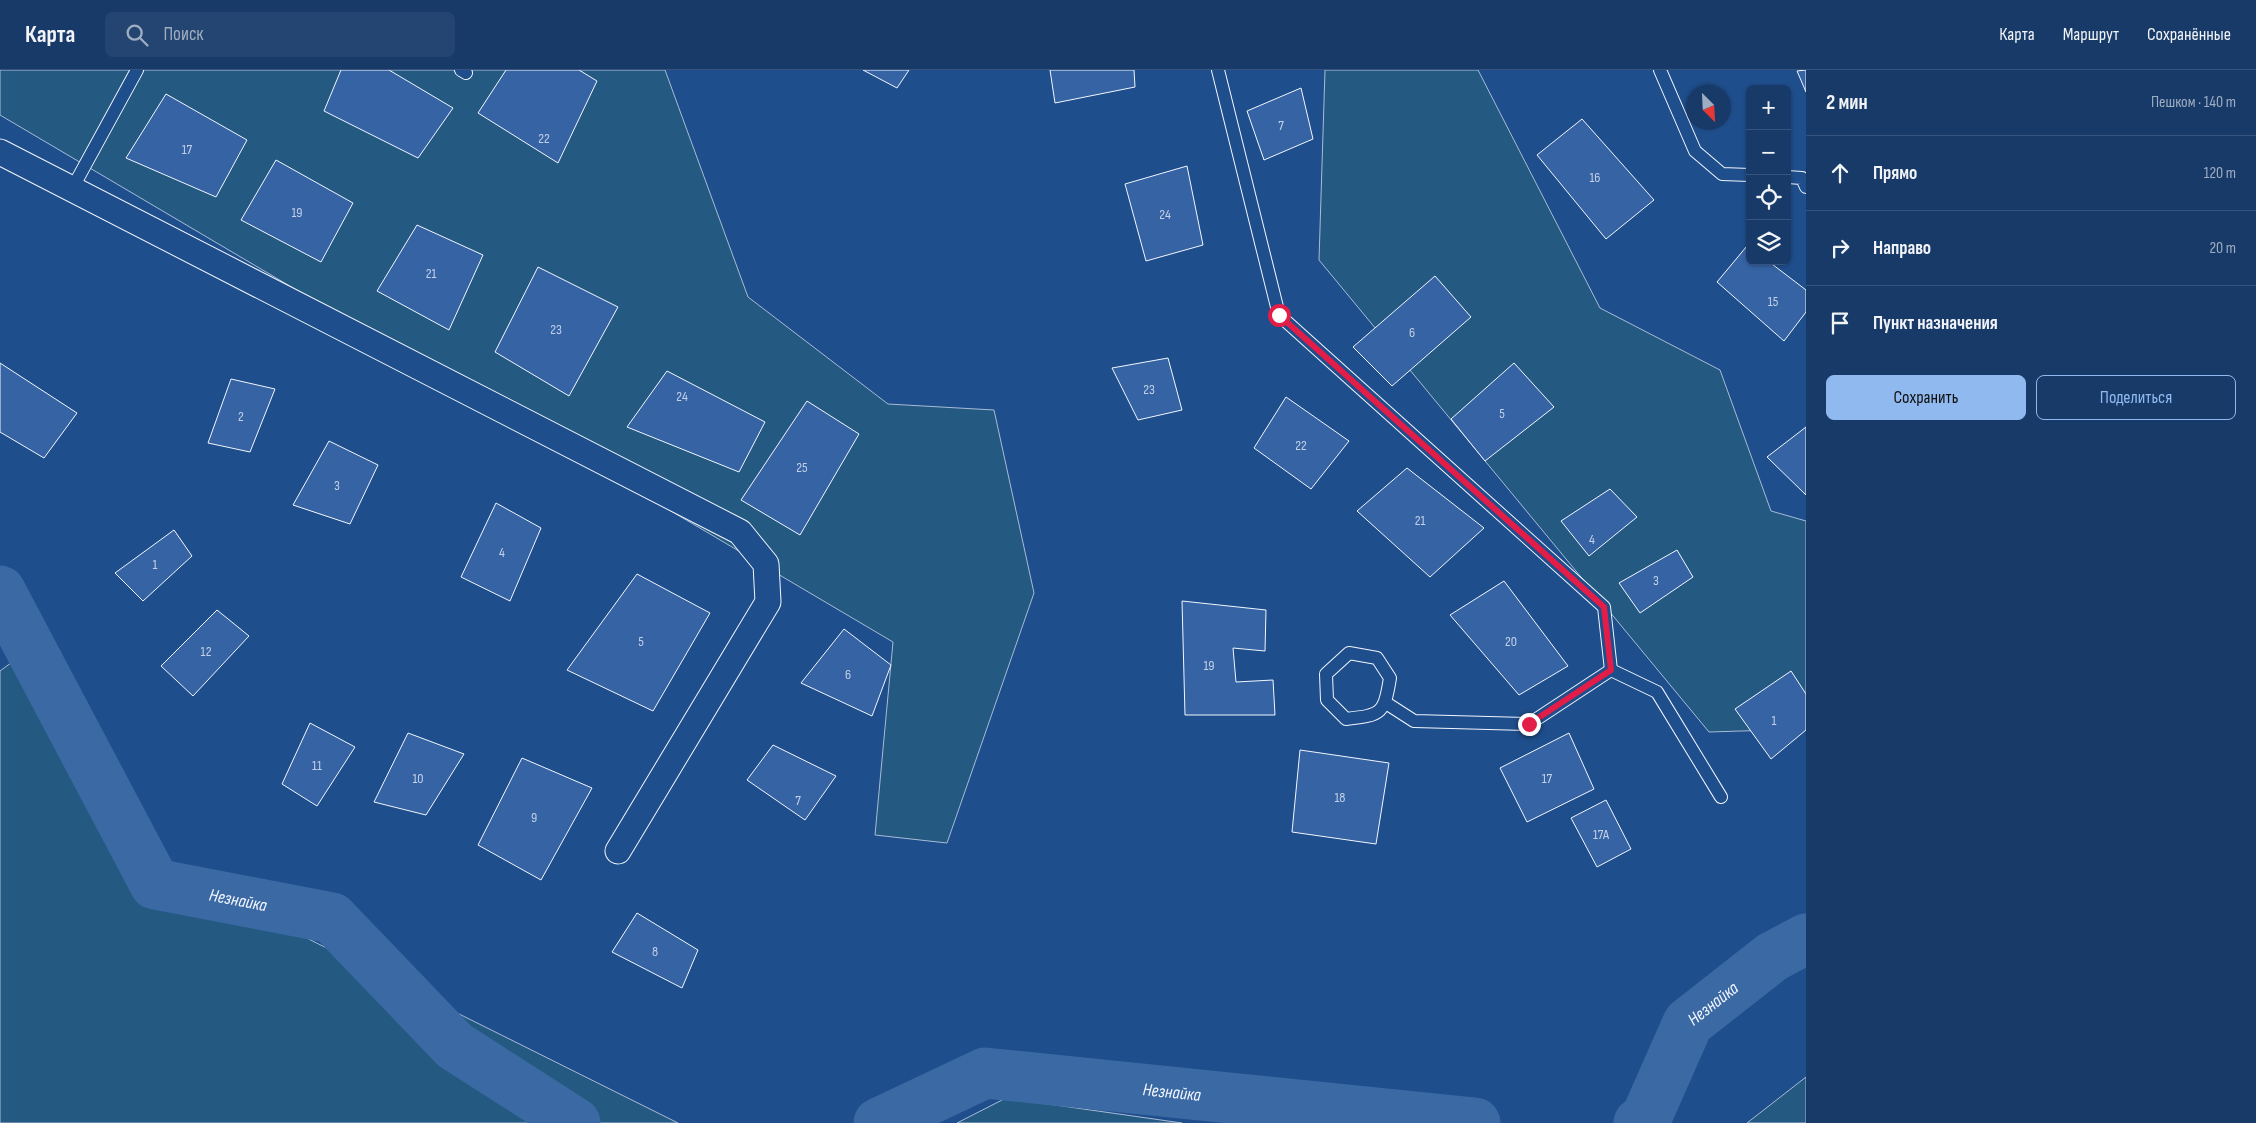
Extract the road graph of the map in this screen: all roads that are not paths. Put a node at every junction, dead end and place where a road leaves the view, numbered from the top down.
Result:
1 (137, 70) edge
2 (1218, 70) edge
3 (1660, 70) edge
4 (0, 152) edge
5 (1746, 175) edge
6 (1791, 177) edge
7 (1806, 187) edge
8 (72, 189) junction
9 (1611, 670) junction
10 (1386, 703) junction
11 (1721, 797) dead end
12 (618, 851) dead end

1 - 8 lane
2 - 9 lane
3 - 5 lane
4 - 8 street
6 - 7 lane
8 - 12 street
9 - 10 lane
9 - 11 lane
10 - 10 lane

